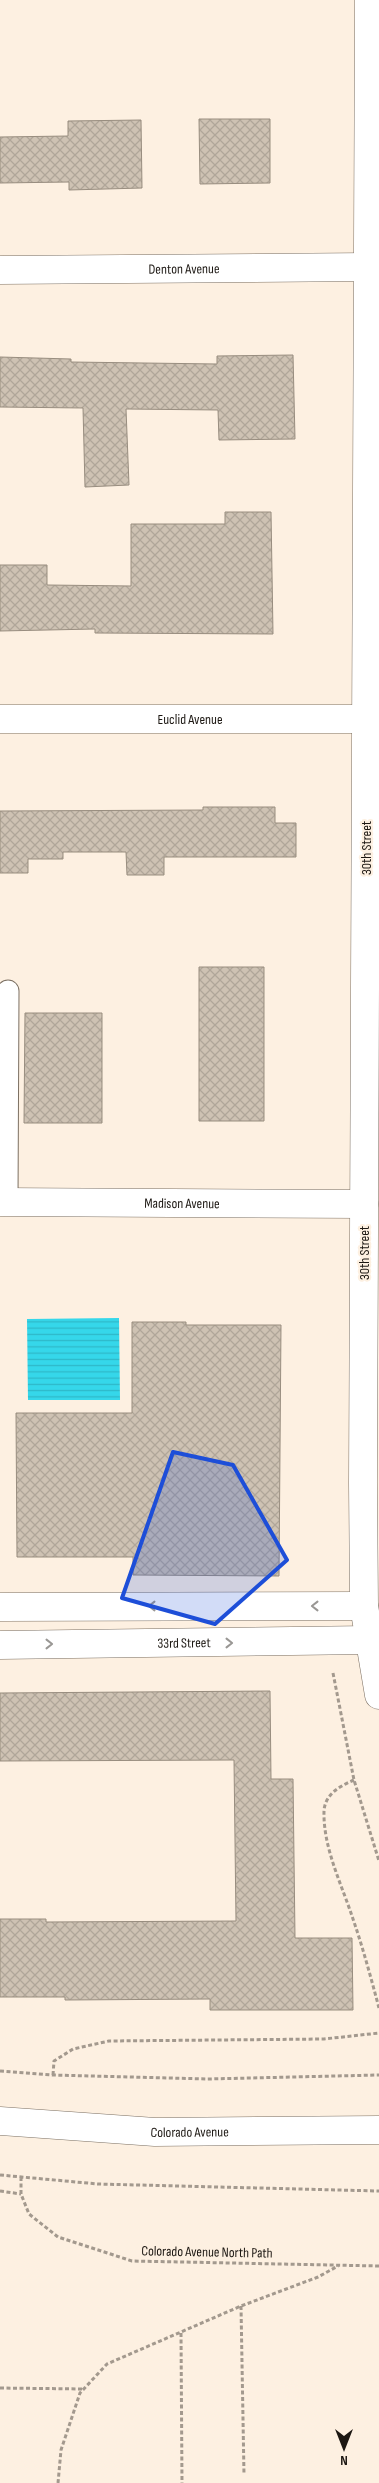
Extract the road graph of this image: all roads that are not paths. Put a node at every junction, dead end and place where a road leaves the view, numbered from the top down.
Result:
1 (369, 0) edge
2 (368, 268) junction
3 (0, 270) edge
4 (0, 719) edge
5 (372, 719) edge
6 (8, 991) dead end
7 (3, 1202) edge
8 (364, 1204) junction
9 (364, 1606) junction
10 (0, 1607) edge
11 (368, 1640) junction
12 (0, 1644) edge
13 (379, 1695) edge
14 (0, 2121) edge
15 (379, 2130) edge

1 - 2 main road, 30th Street
2 - 3 main road, Denton Avenue
2 - 5 main road, 30th Street
4 - 5 main road, Euclid Avenue
5 - 8 main road, 30th Street
6 - 7 lane
7 - 8 main road, Madison Avenue
8 - 9 main road, 30th Street
9 -> 10 main road
9 - 11 main road, 30th Street
12 -> 11 main road, 33rd Street
11 - 13 main road, 30th Street
14 - 15 main road, Colorado Avenue

